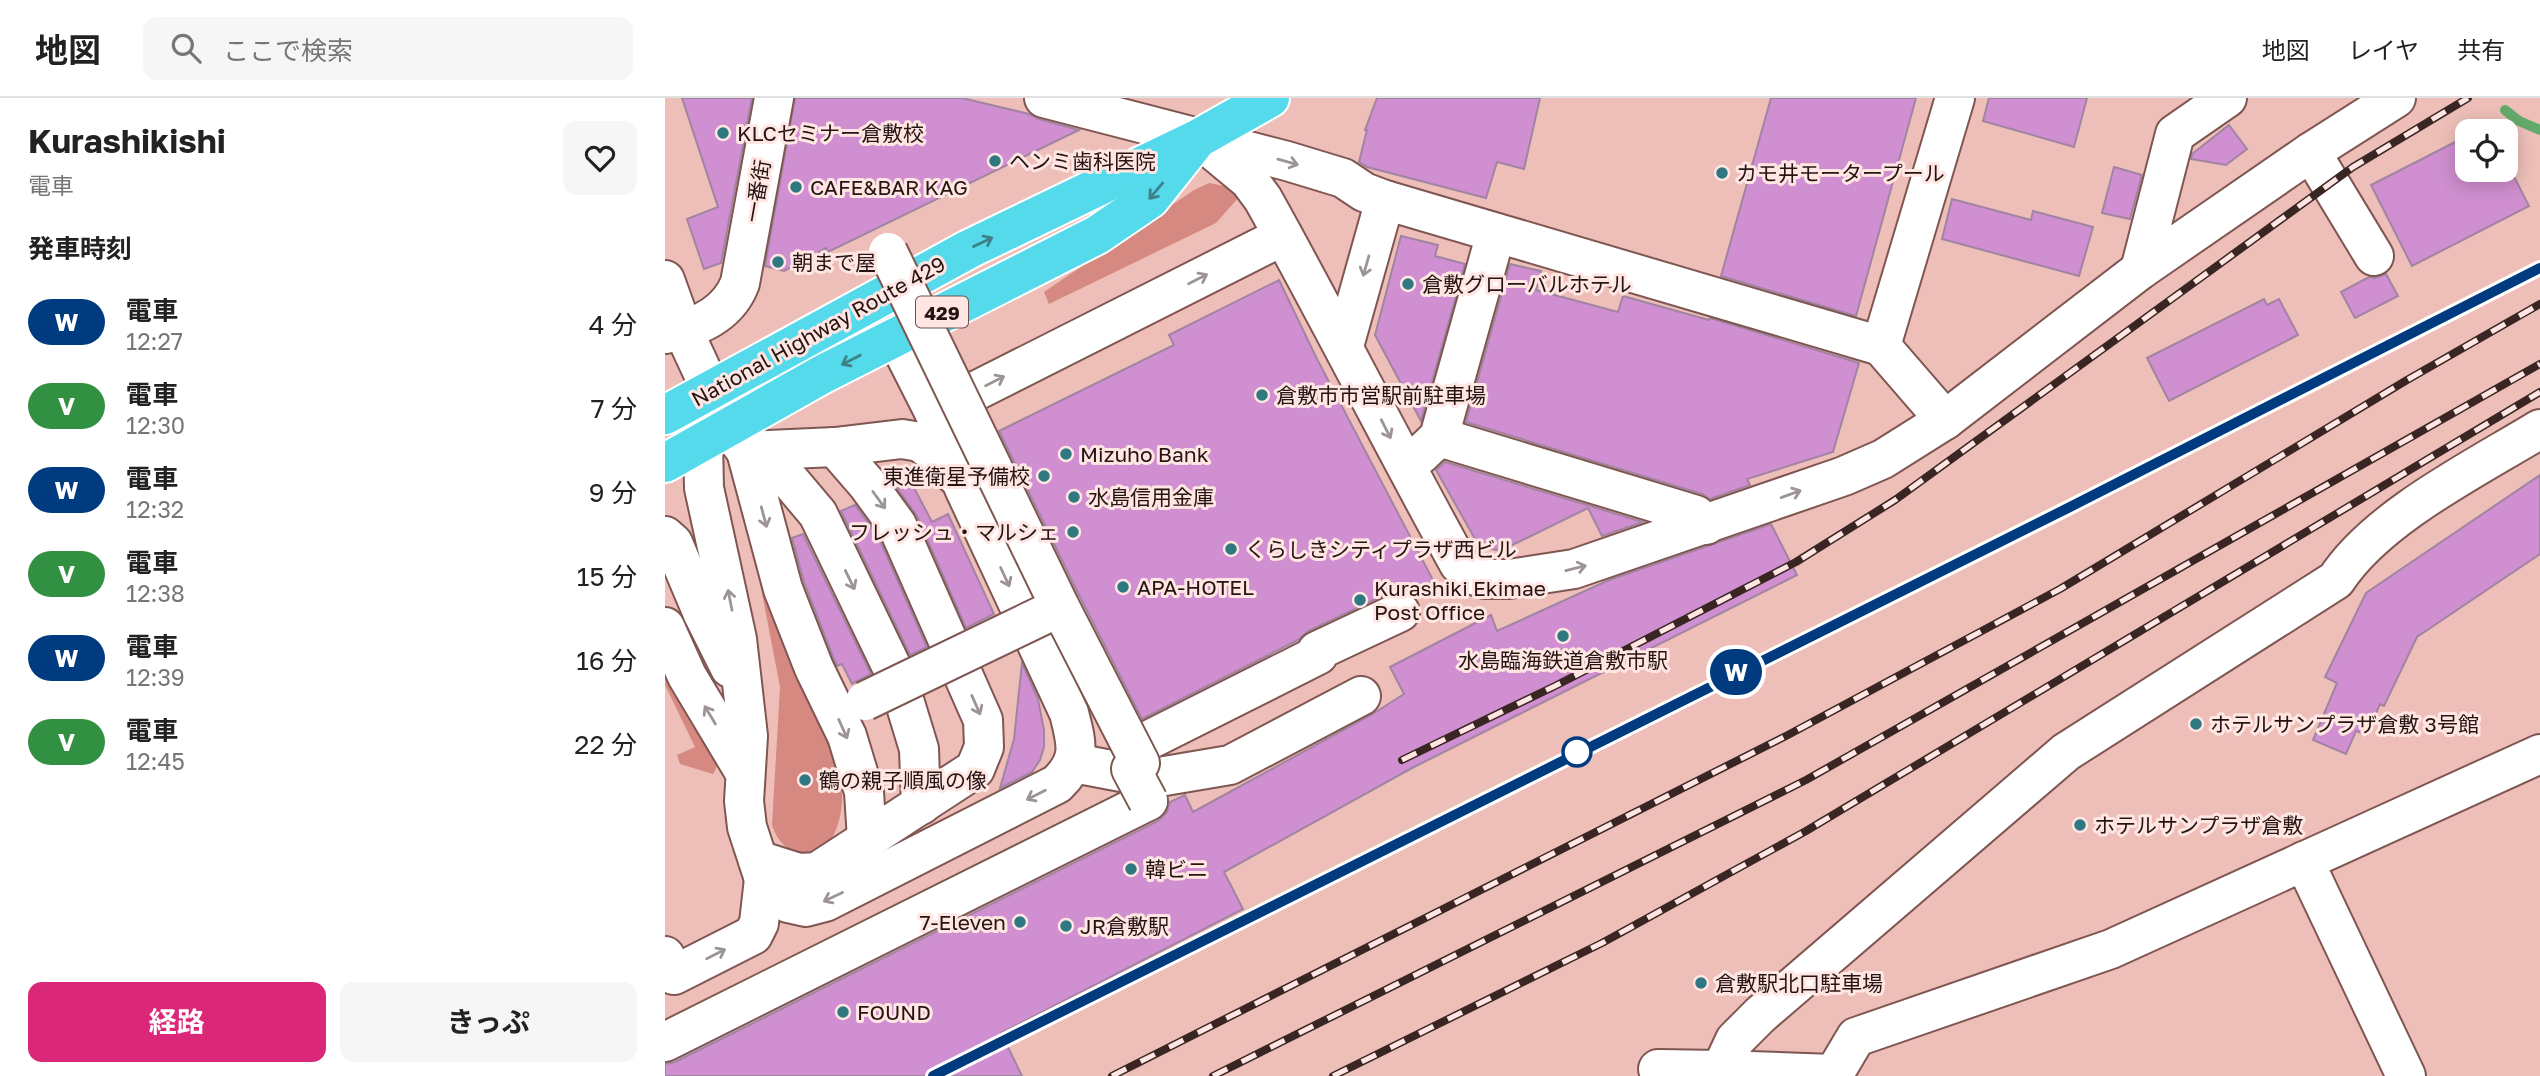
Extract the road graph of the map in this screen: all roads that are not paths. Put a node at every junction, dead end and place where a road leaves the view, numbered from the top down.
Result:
1 (774, 98) edge
2 (1044, 98) edge
3 (1270, 98) edge
4 (1955, 98) edge
5 (2227, 98) edge
6 (2396, 98) edge
7 (1138, 111) edge
8 (1199, 138) junction
9 (2311, 152) junction
10 (1374, 196) junction
11 (1496, 233) junction
12 (1283, 236) junction
13 (888, 252) dead end
14 (2374, 256) dead end
15 (2140, 270) junction
16 (665, 280) edge
17 (1318, 300) junction
18 (674, 332) edge
19 (896, 337) junction
20 (1343, 346) junction
21 (1881, 346) junction
22 (710, 391) junction
23 (934, 412) junction
24 (665, 415) edge
25 (1945, 419) junction
26 (2540, 429) edge
27 (1439, 437) junction
28 (725, 440) junction
29 (835, 447) junction
30 (665, 463) edge
31 (1405, 467) junction
32 (964, 488) junction
33 (1706, 525) junction
34 (665, 536) edge
35 (1060, 607) junction
36 (1400, 612) dead end
37 (665, 627) edge
38 (742, 692) junction
39 (1361, 696) dead end
40 (865, 701) dead end
41 (1133, 748) junction
42 (2540, 754) edge
43 (1074, 763) junction
44 (745, 773) junction
45 (921, 805) junction
46 (866, 839) junction
47 (2304, 861) junction
48 (761, 870) junction
49 (665, 956) edge
50 (665, 1042) edge
51 (1658, 1069) dead end
52 (1721, 1070) junction
53 (1834, 1075) edge
54 (2406, 1076) edge

1 - 18 street, 一番街
2 - 7 street
3 - 8 highway, National Highway Route 429 / 429
4 - 21 street
5 - 15 street
6 - 9 street
7 - 8 street
8 -> 10 street
8 - 12 street
8 -> 19 highway, National Highway Route 429 / 429
22 -> 8 highway, National Highway Route 429 / 429
9 - 14 street
9 - 15 street
10 - 11 street
10 - 17 street
10 -> 20 street
11 - 21 street
11 - 27 street
12 - 17 street
23 -> 12 street
13 - 35 street, bridge
15 - 25 street
16 - 18 street
17 - 20 street
18 - 22 street
19 - 23 street
19 -> 28 highway, National Highway Route 429 / 429
20 -> 31 street
21 - 25 street
22 - 24 highway, National Highway Route 429 / 429
22 - 28 street
23 - 32 street
33 -> 25 street
26 - 52 street
27 - 31 street
27 - 33 street
28 - 29 street
28 - 30 highway, National Highway Route 429 / 429
38 -> 28 street
28 -> 45 street
28 -> 46 street
29 - 32 street
29 -> 45 street
31 -> 33 street
32 -> 43 street
34 - 38 street
35 - 40 street, bridge
35 - 41 street, bridge
36 - 41 street
44 -> 37 street
38 - 44 street
39 - 43 street
41 - 50 street, bridge
42 - 47 street
43 -> 48 street
44 - 48 street
45 - 46 street
46 - 48 street
47 - 53 street
47 - 54 street
49 -> 48 street
51 - 52 street
52 - 53 street

